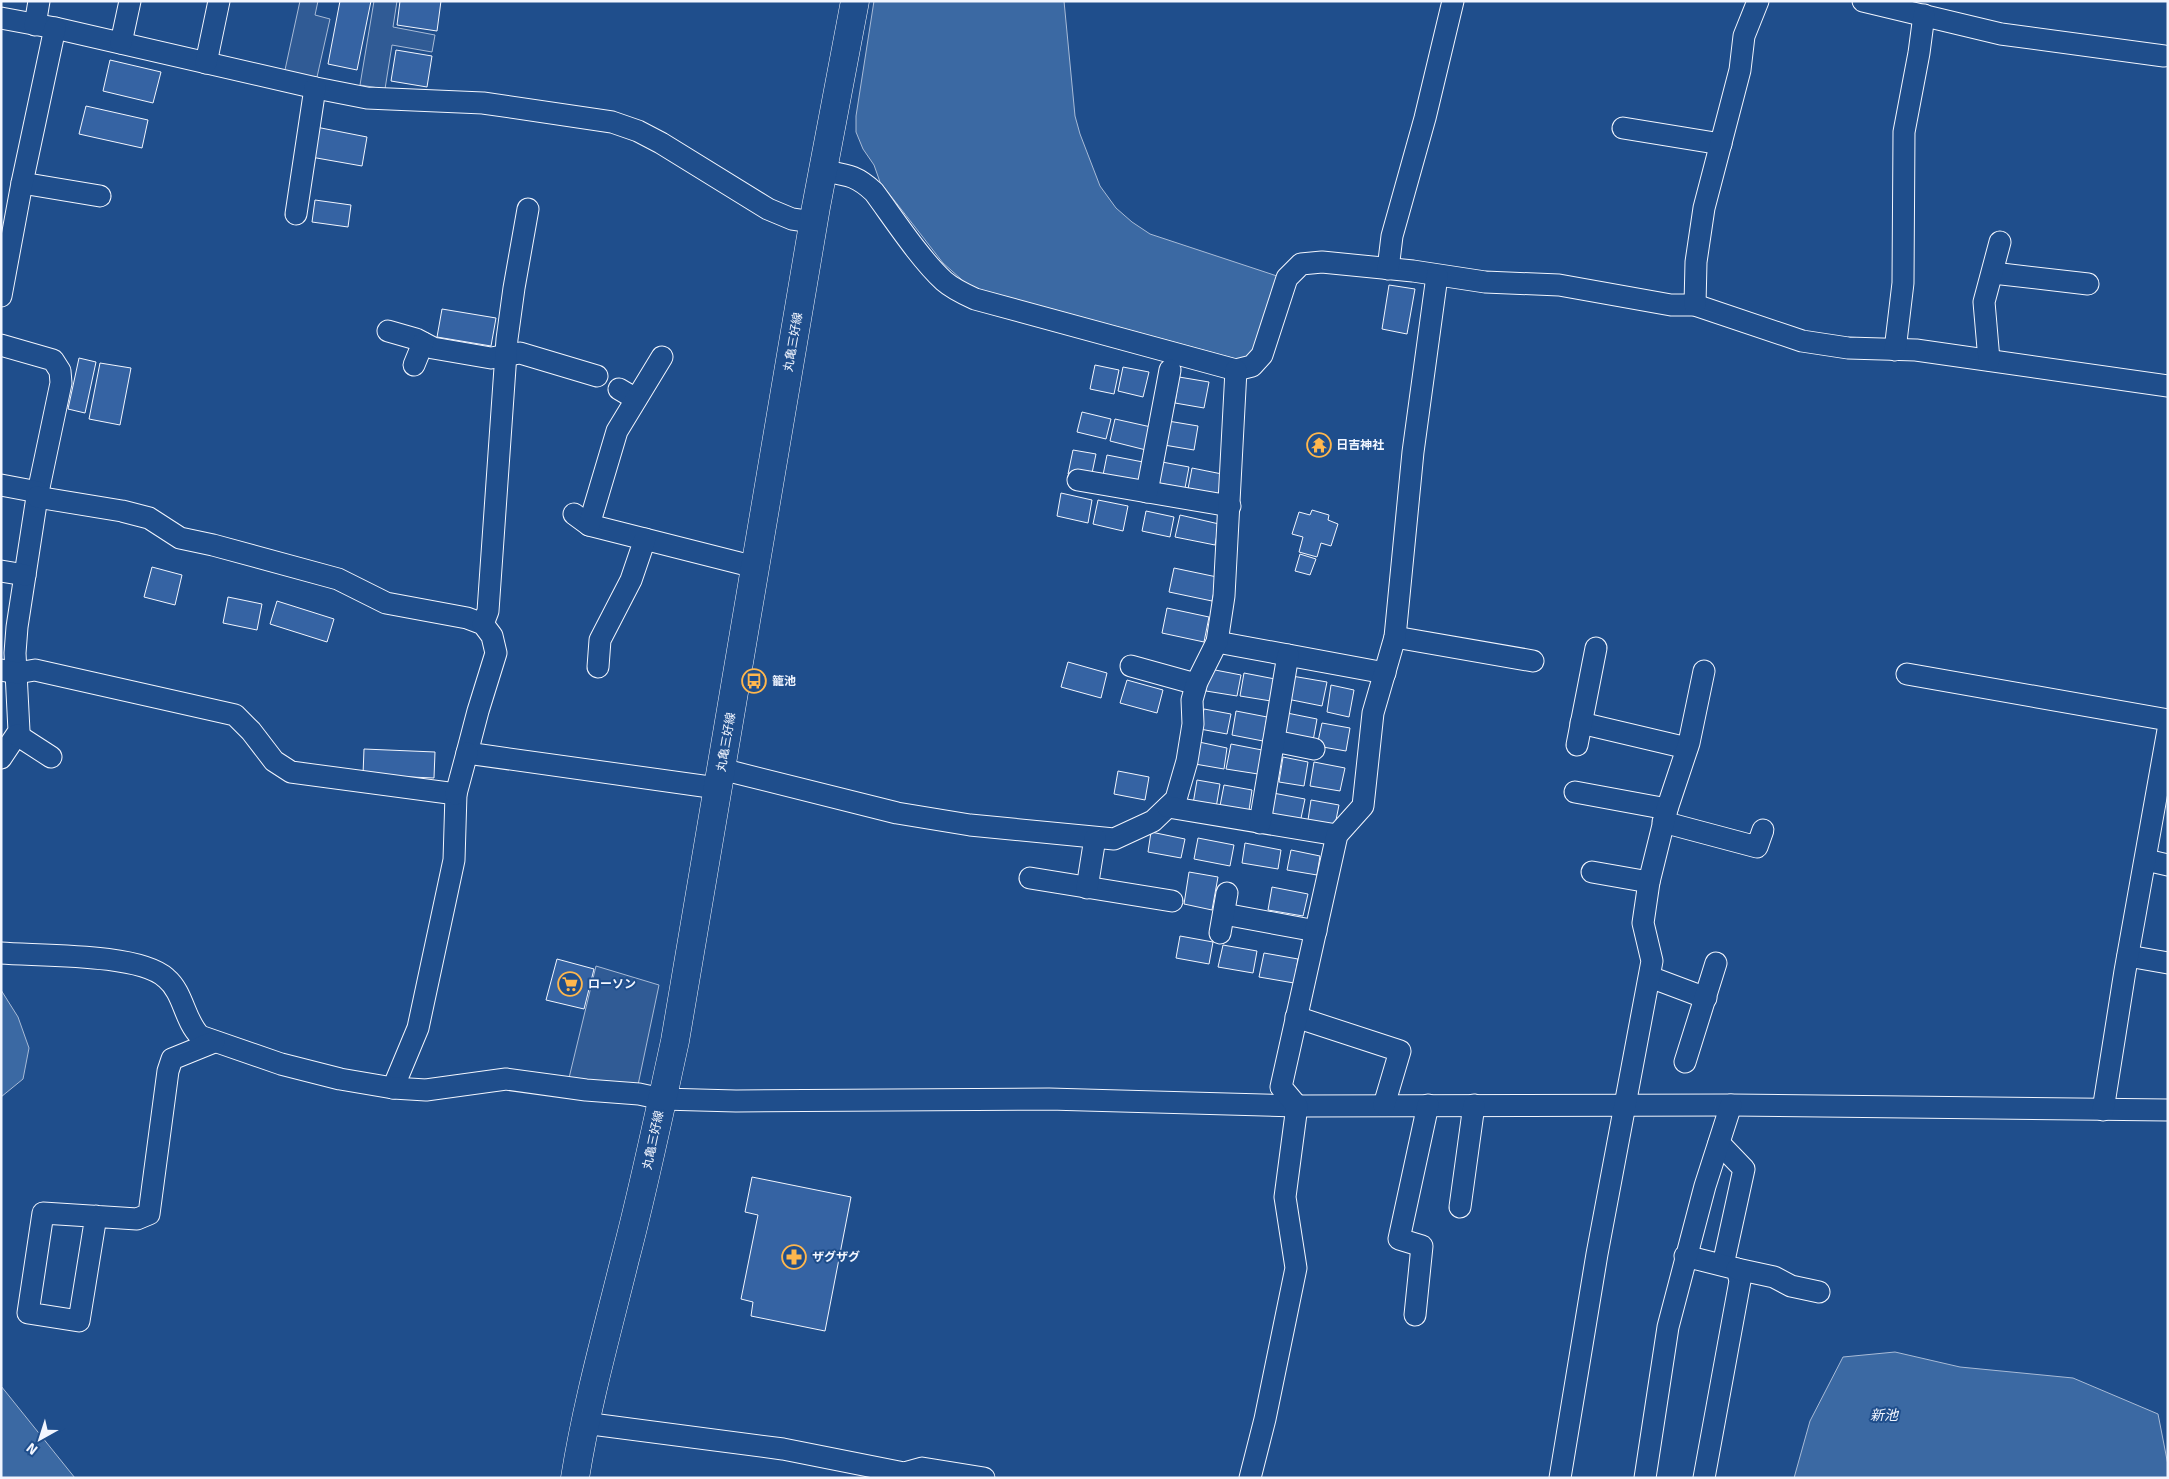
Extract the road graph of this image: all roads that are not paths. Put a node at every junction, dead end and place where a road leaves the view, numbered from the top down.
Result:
1 (39, 1) edge
2 (130, 1) edge
3 (219, 1) edge
4 (855, 1) edge
5 (1453, 1) edge
6 (1758, 1) edge
7 (1863, 1) edge
8 (1924, 16) junction
9 (1, 18) edge
10 (45, 26) junction
11 (121, 43) junction
12 (2164, 56) dead end
13 (206, 63) junction
14 (314, 88) junction
15 (1623, 128) dead end
16 (1721, 144) junction
17 (824, 171) junction
18 (22, 183) junction
19 (100, 196) dead end
20 (528, 209) dead end
21 (296, 214) dead end
22 (813, 222) junction
23 (2000, 242) dead end
24 (1388, 268) junction
25 (1993, 273) junction
26 (1437, 276) junction
27 (2088, 284) dead end
28 (1, 296) edge
29 (1695, 305) junction
30 (388, 330) dead end
31 (423, 343) junction
32 (1, 345) edge
33 (1895, 350) junction
34 (506, 356) junction
35 (662, 357) dead end
36 (1988, 360) junction
37 (414, 364) dead end
38 (1170, 370) dead end
39 (1236, 370) junction
40 (597, 376) dead end
41 (2168, 386) edge
42 (1078, 480) dead end
43 (1, 485) edge
44 (1147, 492) junction
45 (38, 495) junction
46 (1230, 506) junction
47 (645, 539) junction
48 (755, 567) junction
49 (1, 570) edge
50 (25, 575) junction
51 (483, 624) junction
52 (1395, 637) junction
53 (1217, 642) junction
54 (1596, 648) dead end
55 (1288, 655) junction
56 (1533, 661) dead end
57 (1131, 666) dead end
58 (598, 667) dead end
59 (9, 671) edge
60 (1704, 671) dead end
61 (1385, 673) junction
62 (1906, 674) dead end
63 (1196, 684) junction
64 (2168, 720) edge
65 (1581, 723) junction
66 (2168, 730) edge
67 (17, 735) junction
68 (1274, 741) junction
69 (1577, 745) dead end
70 (1687, 748) junction
71 (1314, 749) dead end
72 (468, 753) junction
73 (51, 757) dead end
74 (1, 758) edge
75 (2165, 769) edge
76 (719, 779) junction
77 (1575, 792) dead end
78 (456, 794) junction
79 (1168, 808) junction
80 (1665, 816) junction
81 (1260, 823) junction
82 (1763, 830) dead end
83 (1337, 835) junction
84 (1095, 838) junction
85 (2146, 860) junction
86 (2168, 865) edge
87 (1592, 872) dead end
88 (1030, 878) dead end
89 (1649, 882) junction
90 (1087, 888) junction
91 (1227, 892) dead end
92 (1172, 901) dead end
93 (1316, 932) junction
94 (1, 953) edge
95 (2128, 956) junction
96 (1716, 963) dead end
97 (2168, 963) edge
98 (1650, 977) junction
99 (1706, 998) junction
100 (1296, 1017) junction
101 (214, 1042) junction
102 (1685, 1062) dead end
103 (393, 1088) junction
104 (662, 1099) junction
105 (1384, 1105) junction
106 (1428, 1105) junction
107 (1474, 1105) junction
108 (1626, 1105) junction
109 (1731, 1105) junction
110 (1297, 1106) junction
111 (2103, 1110) junction
112 (2168, 1110) edge
113 (1719, 1143) junction
114 (1460, 1207) dead end
115 (96, 1216) junction
116 (1685, 1256) junction
117 (1730, 1267) junction
118 (1819, 1292) dead end
119 (1415, 1315) dead end
120 (584, 1423) junction
121 (973, 1477) edge
122 (575, 1478) edge
123 (1250, 1478) edge
124 (1560, 1478) edge
125 (1645, 1478) edge
126 (1704, 1478) edge

1 - 10 street
2 - 11 street
3 - 13 street
4 - 17 main road, 丸亀三好線
5 - 24 street
6 - 16 street
7 - 8 street
8 - 12 street
8 - 33 street
9 - 10 street
10 - 11 street
10 - 18 street
11 - 13 street
13 - 14 street
14 - 21 street
14 - 22 street
15 - 16 street
16 - 29 street
17 - 22 main road, 丸亀三好線
17 - 39 street
18 - 19 street
18 - 28 street
20 - 34 street
22 - 48 main road, 丸亀三好線
23 - 25 street
24 - 26 street
24 - 39 street
25 - 27 street
25 - 36 street
26 - 29 street
26 - 52 street
29 - 33 street
30 - 31 street
31 - 34 street
31 - 37 street
32 - 45 street
33 - 36 street
34 - 40 street
34 - 51 street
35 - 47 street
36 - 41 street
38 - 44 street
39 - 46 street
42 - 44 street
43 - 45 street
44 - 46 street
45 - 50 street
45 - 51 street
46 - 53 street
47 - 48 street
47 - 58 street
48 - 76 main road, 丸亀三好線
49 - 50 street
50 - 59 street
51 - 72 street
52 - 56 street
52 - 61 street
53 - 55 street
53 - 63 street
54 - 65 street
55 - 61 street
55 - 68 street
57 - 63 street
59 - 67 street
59 - 78 street
60 - 70 street
61 - 83 street
62 - 64 street
63 - 79 street
65 - 69 street
65 - 70 street
66 - 75 street
67 - 73 street
67 - 74 street
68 - 71 street
68 - 81 street
70 - 80 street
72 - 76 street
72 - 78 street
75 - 85 street
76 - 84 street
76 - 104 main road, 丸亀三好線
77 - 80 street
78 - 103 street
79 - 81 street
79 - 84 street
80 - 82 street
80 - 89 street
81 - 83 street
83 - 93 street
84 - 90 street
85 - 86 street
85 - 95 street
87 - 89 street
88 - 90 street
89 - 98 street
90 - 92 street
91 - 93 street
93 - 100 street
94 - 101 street
95 - 97 street
95 - 111 street
96 - 99 street
98 - 99 street
98 - 108 street
99 - 102 street
100 - 105 street
100 - 110 street
101 - 103 street
101 - 115 street
103 - 104 street
104 - 110 street
104 - 120 main road, 丸亀三好線
105 - 106 street
105 - 110 street
106 - 107 street
106 - 119 street
107 - 108 street
107 - 114 street
108 - 109 street
108 - 124 street
109 - 111 street
109 - 113 street
110 - 123 street
111 - 112 street
113 - 116 street
113 - 117 street
115 - 115 street
116 - 117 street
116 - 125 street
117 - 118 street
117 - 126 street
120 - 121 street
120 - 122 main road, 丸亀三好線

